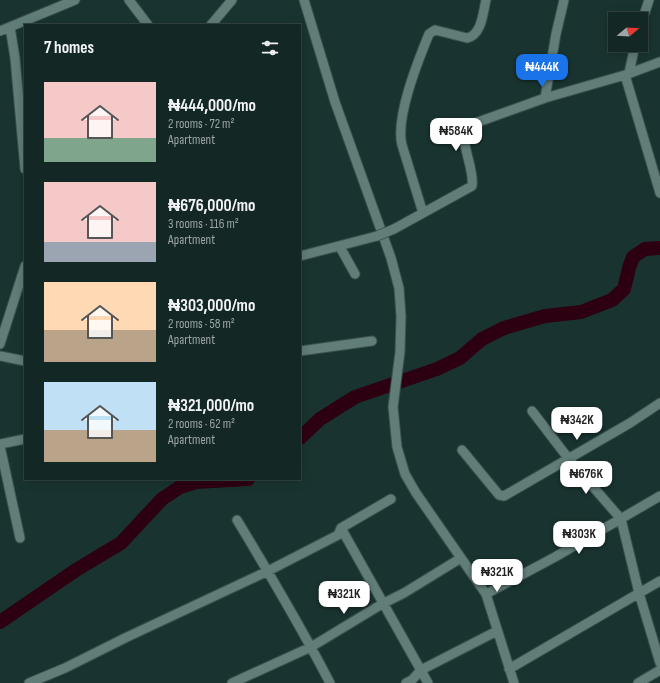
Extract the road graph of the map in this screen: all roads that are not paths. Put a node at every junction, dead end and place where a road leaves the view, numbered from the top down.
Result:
1 (75, 0) edge
2 (129, 0) edge
3 (232, 0) edge
4 (304, 0) edge
5 (486, 0) edge
6 (564, 0) edge
7 (649, 0) edge
8 (645, 12) edge
9 (147, 24) edge
10 (212, 24) edge
11 (10, 27) junction
12 (0, 31) edge
13 (633, 52) edge
14 (660, 62) edge
15 (627, 74) junction
16 (545, 98) junction
17 (24, 158) edge
18 (660, 193) edge
19 (423, 213) junction
20 (340, 247) junction
21 (301, 256) edge
22 (24, 269) edge
23 (355, 274) dead end
24 (372, 342) dead end
25 (0, 343) edge
26 (301, 351) edge
27 (0, 356) edge
28 (24, 361) edge
29 (660, 403) edge
30 (532, 411) dead end
31 (24, 439) edge
32 (0, 445) edge
33 (462, 450) dead end
34 (568, 458) junction
35 (660, 496) edge
36 (391, 499) dead end
37 (621, 519) junction
38 (237, 520) dead end
39 (341, 528) junction
40 (20, 538) dead end
41 (461, 558) junction
42 (268, 571) junction
43 (660, 581) edge
44 (639, 593) junction
45 (486, 594) junction
46 (382, 604) junction
47 (497, 631) junction
48 (311, 647) junction
49 (660, 663) edge
50 (510, 669) junction
51 (421, 670) junction
52 (660, 670) edge
53 (29, 683) edge
54 (232, 683) edge
55 (330, 683) edge
56 (406, 683) edge
57 (428, 683) edge
58 (514, 683) edge
59 (638, 683) edge

1 - 11 street
2 - 9 street
3 - 10 street
4 - 41 street
5 - 19 street
6 - 16 street
7 - 8 street
11 - 12 street
11 - 17 street
13 - 15 street
14 - 15 street
15 - 16 street
15 - 18 street
16 - 19 street
19 - 20 street, bridge
20 - 21 street
20 - 23 street
22 - 25 street
24 - 26 street
27 - 28 street
29 - 34 street
30 - 34 street
31 - 32 street
32 - 40 street
33 - 34 street
34 - 37 street
35 - 37 street
36 - 39 street
37 - 44 street
37 - 45 street
38 - 42 street
39 - 42 street
39 - 46 street
41 - 45 street
41 - 46 street
42 - 48 street
42 - 53 street
43 - 44 street
44 - 49 street
44 - 50 street
45 - 47 street
46 - 48 street
46 - 51 street
47 - 50 street
47 - 51 street
48 - 54 street
48 - 55 street
50 - 58 street
51 - 56 street
51 - 57 street
52 - 59 street

